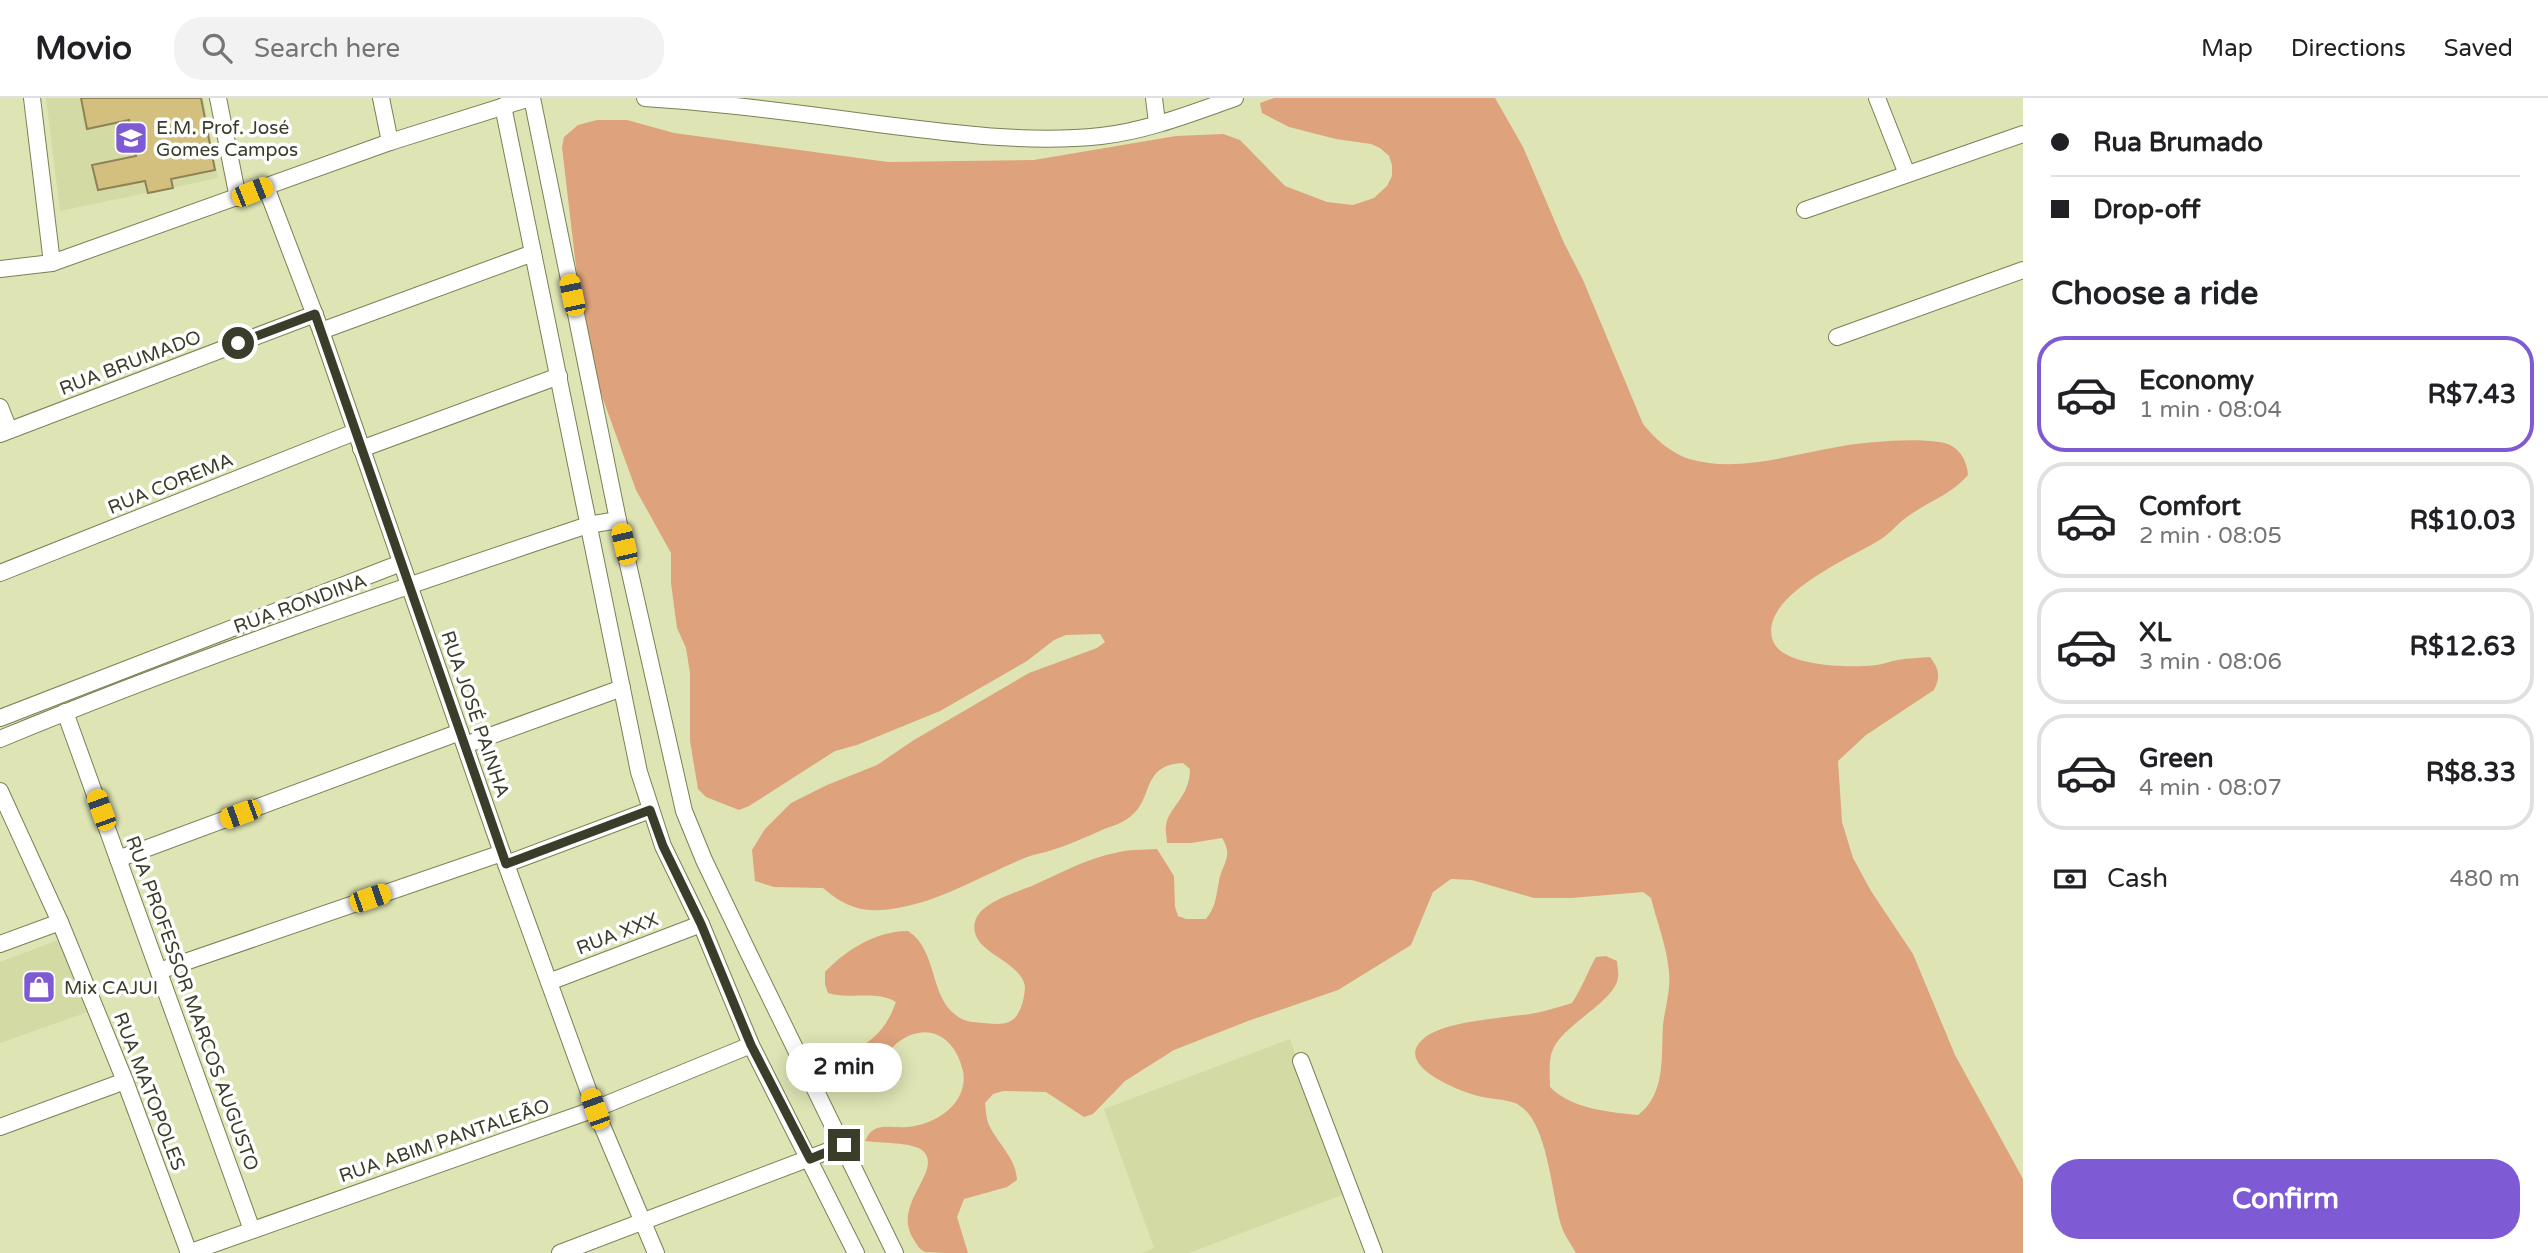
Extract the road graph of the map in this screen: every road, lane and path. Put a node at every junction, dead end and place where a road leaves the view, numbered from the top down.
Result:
1 (32, 98) edge
2 (218, 98) edge
3 (381, 98) edge
4 (531, 98) edge
5 (645, 98) edge
6 (1154, 98) edge
7 (1235, 98) edge
8 (1877, 98) edge
9 (723, 100) edge
10 (503, 106) junction
11 (1157, 123) junction
12 (2023, 134) edge
13 (390, 142) junction
14 (1907, 174) junction
15 (266, 187) junction
16 (238, 198) junction
17 (1805, 210) dead end
18 (533, 253) junction
19 (52, 263) junction
20 (0, 270) edge
21 (2023, 270) edge
22 (315, 314) junction
23 (321, 331) junction
24 (1837, 337) dead end
25 (559, 376) junction
26 (0, 407) edge
27 (5, 432) edge
28 (355, 432) junction
29 (362, 449) junction
30 (618, 520) junction
31 (588, 525) junction
32 (401, 563) junction
33 (0, 572) edge
34 (409, 585) junction
35 (622, 688) junction
36 (65, 712) junction
37 (0, 718) edge
38 (463, 738) junction
39 (0, 739) edge
40 (0, 791) edge
41 (650, 810) junction
42 (504, 858) junction
43 (118, 859) junction
44 (60, 922) junction
45 (701, 924) junction
46 (0, 944) edge
47 (159, 971) junction
48 (549, 982) junction
49 (751, 1045) junction
50 (1301, 1060) dead end
51 (125, 1081) junction
52 (595, 1109) junction
53 (0, 1127) edge
54 (844, 1145) junction
55 (810, 1159) junction
56 (643, 1223) junction
57 (252, 1230) junction
58 (189, 1253) edge
59 (560, 1253) edge
60 (656, 1253) edge
61 (856, 1253) edge
62 (895, 1253) edge
63 (1374, 1253) edge

1 - 19 street
2 - 16 street
3 - 13 street
4 - 10 street
4 - 30 street
5 - 9 street
6 - 11 street
7 - 11 street
8 - 14 street
9 - 11 street
10 - 13 street
10 - 18 street
12 - 14 street
13 - 15 street
14 - 17 street
15 - 16 street
15 - 22 street, RUA JOSÉ PAINHA
16 - 19 street
18 - 23 street
18 - 25 street
19 - 20 street
21 - 24 street
22 - 23 street, RUA JOSÉ PAINHA
22 - 27 street, RUA BRUMADO
23 - 28 street, RUA JOSÉ PAINHA
25 - 29 street
25 - 31 street
26 - 27 street
28 - 29 street, RUA JOSÉ PAINHA
28 - 33 street, RUA COREMA
29 - 32 street, RUA JOSÉ PAINHA
30 - 31 street, RUA RONDINA
30 - 54 street
31 - 34 street, RUA RONDINA
31 - 35 street
32 - 34 street, RUA JOSÉ PAINHA
32 - 37 street, RUA RONDINA
34 - 36 street, RUA RONDINA
34 - 38 street, RUA JOSÉ PAINHA
35 - 38 street
35 - 41 street
36 - 39 street, RUA RONDINA
36 - 43 street, RUA PROFESSOR MARCOS AUGUSTO
38 - 42 street, RUA JOSÉ PAINHA
38 - 43 street
40 - 44 street, RUA MATOPOLES
41 - 42 street
41 - 45 street
42 - 47 street
42 - 48 street, RUA JOSÉ PAINHA
43 - 47 street, RUA PROFESSOR MARCOS AUGUSTO
44 - 46 street
44 - 51 street, RUA MATOPOLES
45 - 48 street, RUA XXX
45 - 49 street
47 - 57 street, RUA PROFESSOR MARCOS AUGUSTO
48 - 52 street, RUA JOSÉ PAINHA
49 - 52 street, RUA ABIM PANTALEÃO
49 - 55 street
50 - 63 street
51 - 53 street
51 - 58 street, RUA MATOPOLES
52 - 56 street, RUA JOSÉ PAINHA
52 - 57 street, RUA ABIM PANTALEÃO
54 - 55 street
54 - 62 street
55 - 56 street
55 - 61 street
56 - 59 street
56 - 60 street, RUA JOSÉ PAINHA
57 - 58 street, RUA ABIM PANTALEÃO

